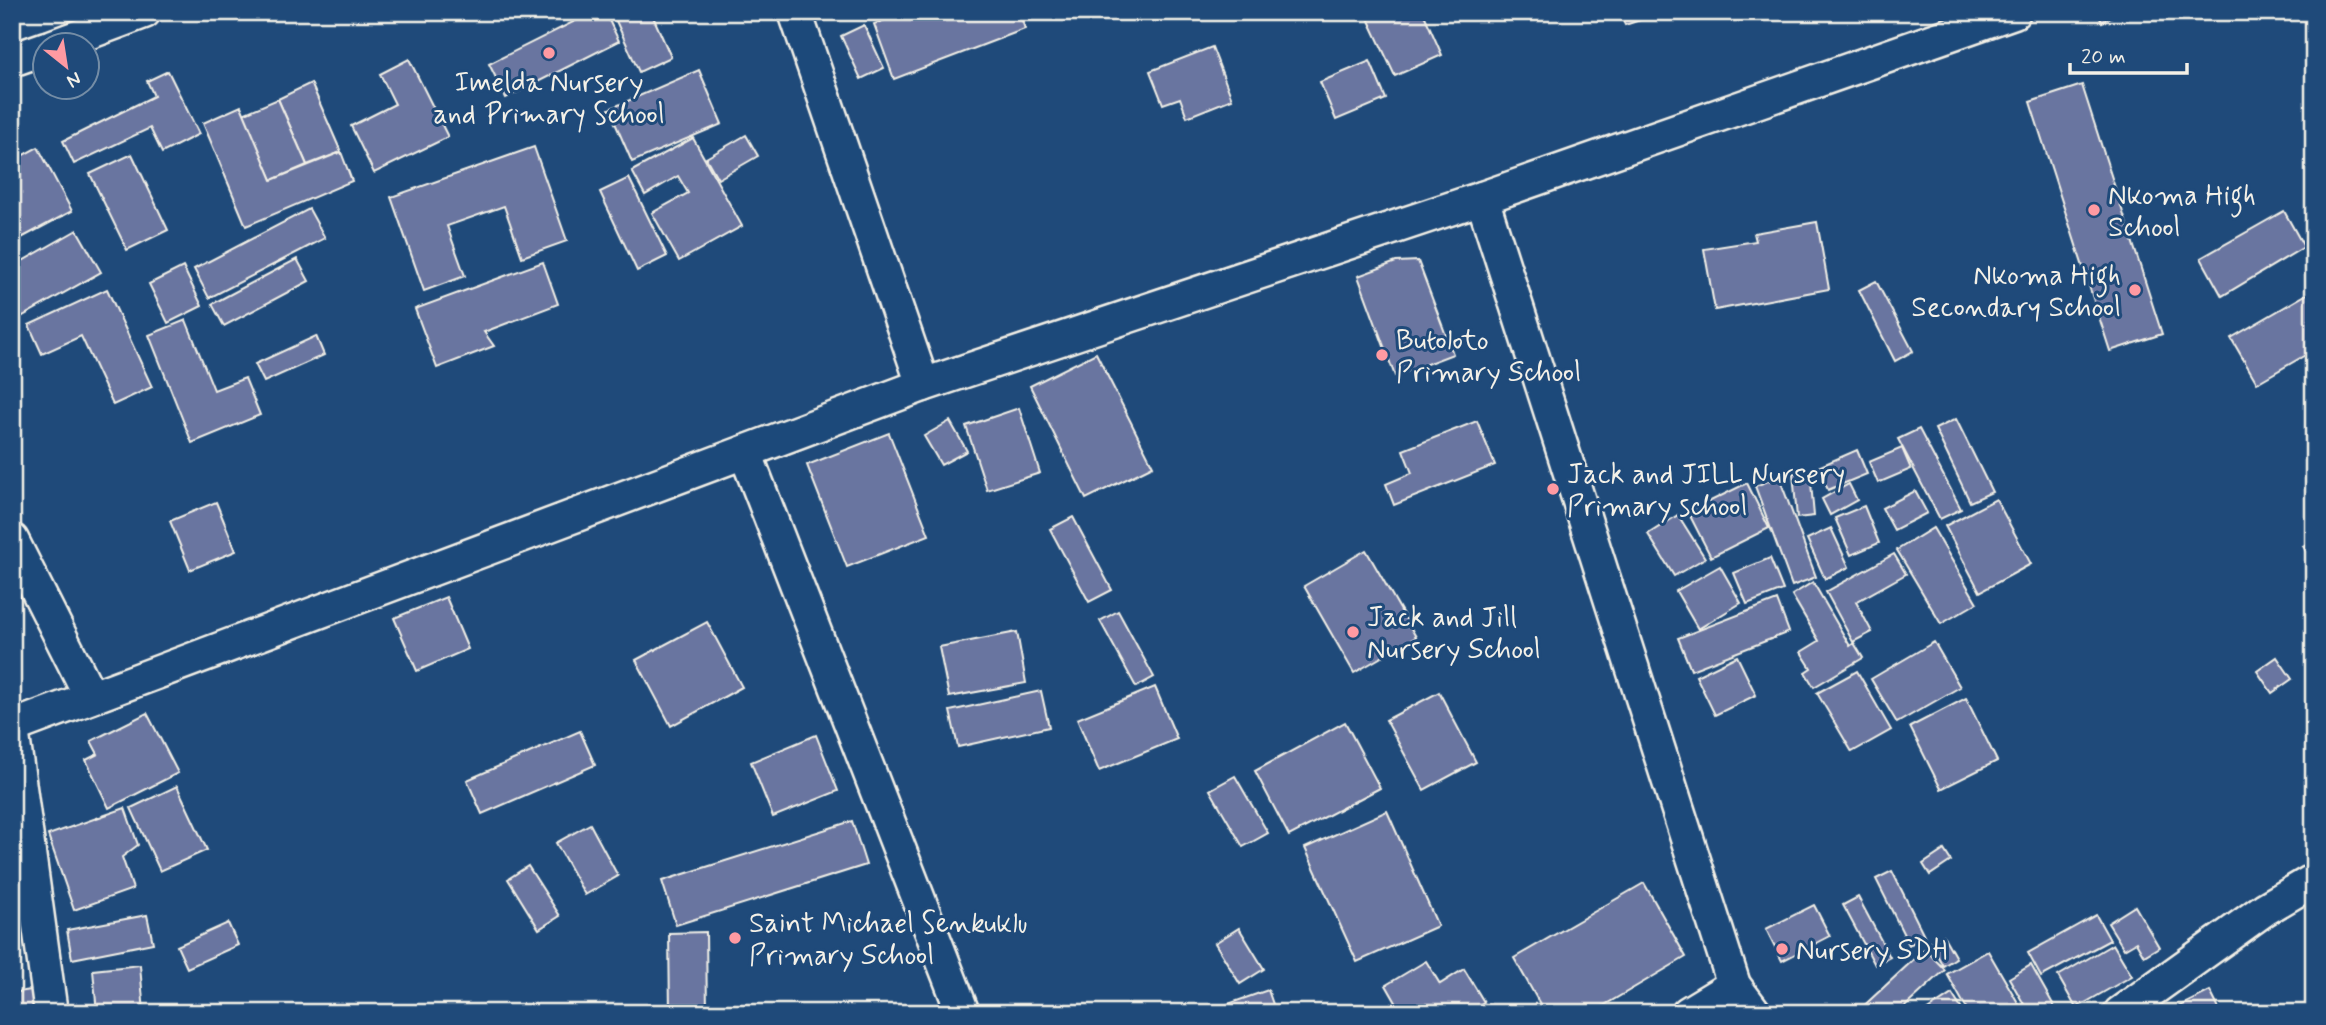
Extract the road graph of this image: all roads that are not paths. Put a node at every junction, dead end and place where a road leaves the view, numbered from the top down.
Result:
1 (144, 12) edge
2 (795, 12) edge
3 (2014, 12) edge
4 (90, 32) edge
5 (32, 53) edge
6 (12, 60) edge
7 (1482, 198) junction
8 (923, 385) junction
9 (744, 452) junction
10 (12, 540) edge
11 (91, 697) junction
12 (12, 728) edge
13 (2314, 880) edge
14 (1734, 985) junction
15 (51, 1013) edge
16 (962, 1013) edge
17 (1688, 1013) edge
18 (1755, 1013) edge
19 (2120, 1013) edge

1 - 4 street
2 - 8 street
3 - 7 street
5 - 6 street
7 - 8 street
7 - 14 street
8 - 9 street
9 - 11 street
9 - 16 street
10 - 11 street
11 - 12 street
12 - 15 street
13 - 19 street
14 - 17 street
14 - 18 street

